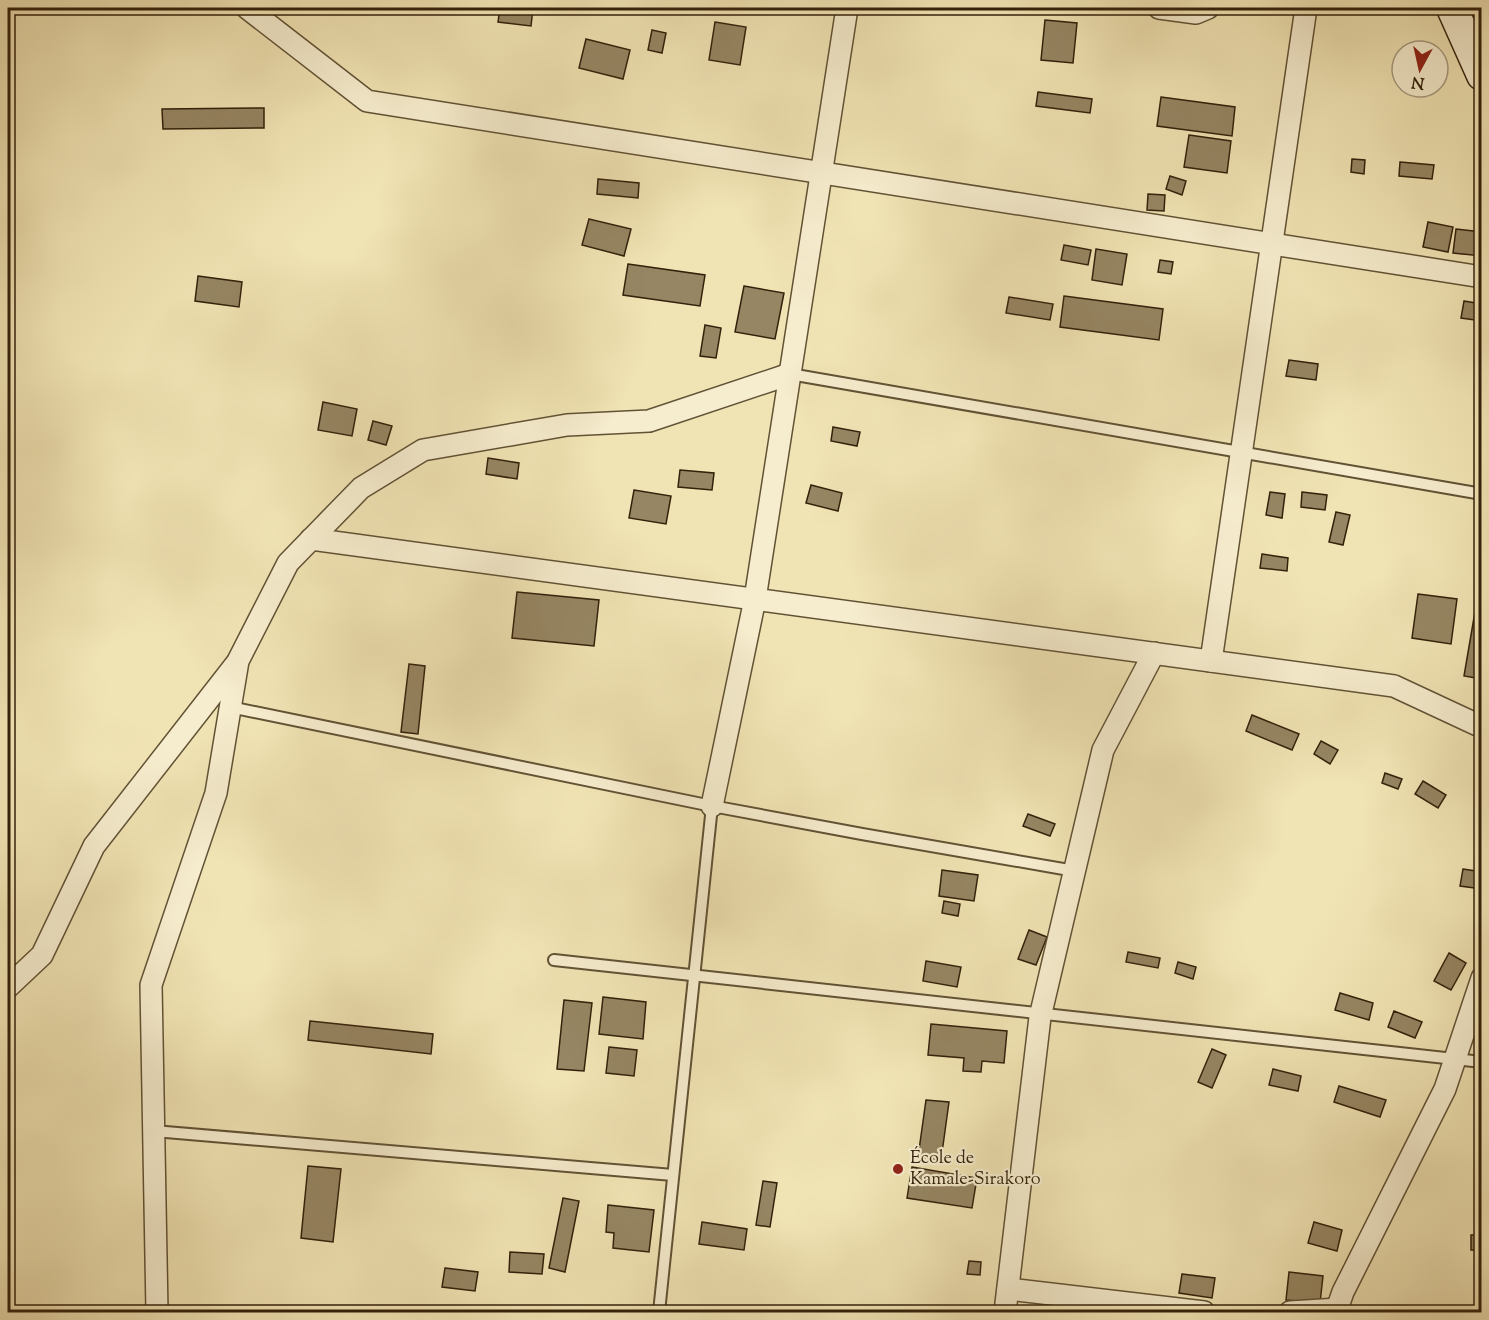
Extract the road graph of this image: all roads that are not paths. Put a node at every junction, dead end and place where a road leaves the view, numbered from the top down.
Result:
1 (247, 8) edge
2 (847, 8) edge
3 (1159, 8) edge
4 (1208, 8) edge
5 (1306, 8) edge
6 (1452, 8) edge
7 (1482, 75) edge
8 (821, 173) junction
9 (1272, 245) junction
10 (1482, 278) edge
11 (790, 374) junction
12 (1242, 453) junction
13 (1482, 494) edge
14 (311, 539) junction
15 (755, 599) junction
16 (1154, 653) junction
17 (238, 661) junction
18 (1211, 661) junction
19 (230, 707) junction
20 (1482, 727) edge
21 (712, 806) junction
22 (1075, 871) junction
23 (554, 960) dead end
24 (694, 976) junction
25 (1482, 978) edge
26 (8, 987) edge
27 (1041, 1014) junction
28 (1455, 1059) junction
29 (1482, 1062) edge
30 (154, 1131) junction
31 (674, 1175) junction
32 (1008, 1289) junction
33 (1337, 1311) edge
34 (157, 1312) edge
35 (659, 1312) edge
36 (1005, 1312) edge
37 (1204, 1312) edge
38 (1290, 1312) edge

1 - 8 street
2 - 8 street
3 - 4 street
5 - 9 street
6 - 7 street
8 - 9 street
8 - 11 street
9 - 10 street
9 - 12 street
11 - 12 lane
11 - 14 street
11 - 15 street
12 - 13 lane
12 - 18 street
14 - 15 street
14 - 17 street
15 - 16 street
15 - 21 street
16 - 18 street
16 - 22 street
17 - 19 street
17 - 26 street
18 - 20 street
19 - 21 lane
19 - 30 street
21 - 22 lane
21 - 24 lane
22 - 27 street
23 - 24 lane
24 - 27 lane
24 - 31 lane
25 - 28 street
27 - 28 lane
27 - 32 street
28 - 29 lane
28 - 33 street
30 - 31 lane
30 - 34 street
31 - 35 lane
32 - 36 street
32 - 37 street
33 - 38 street

